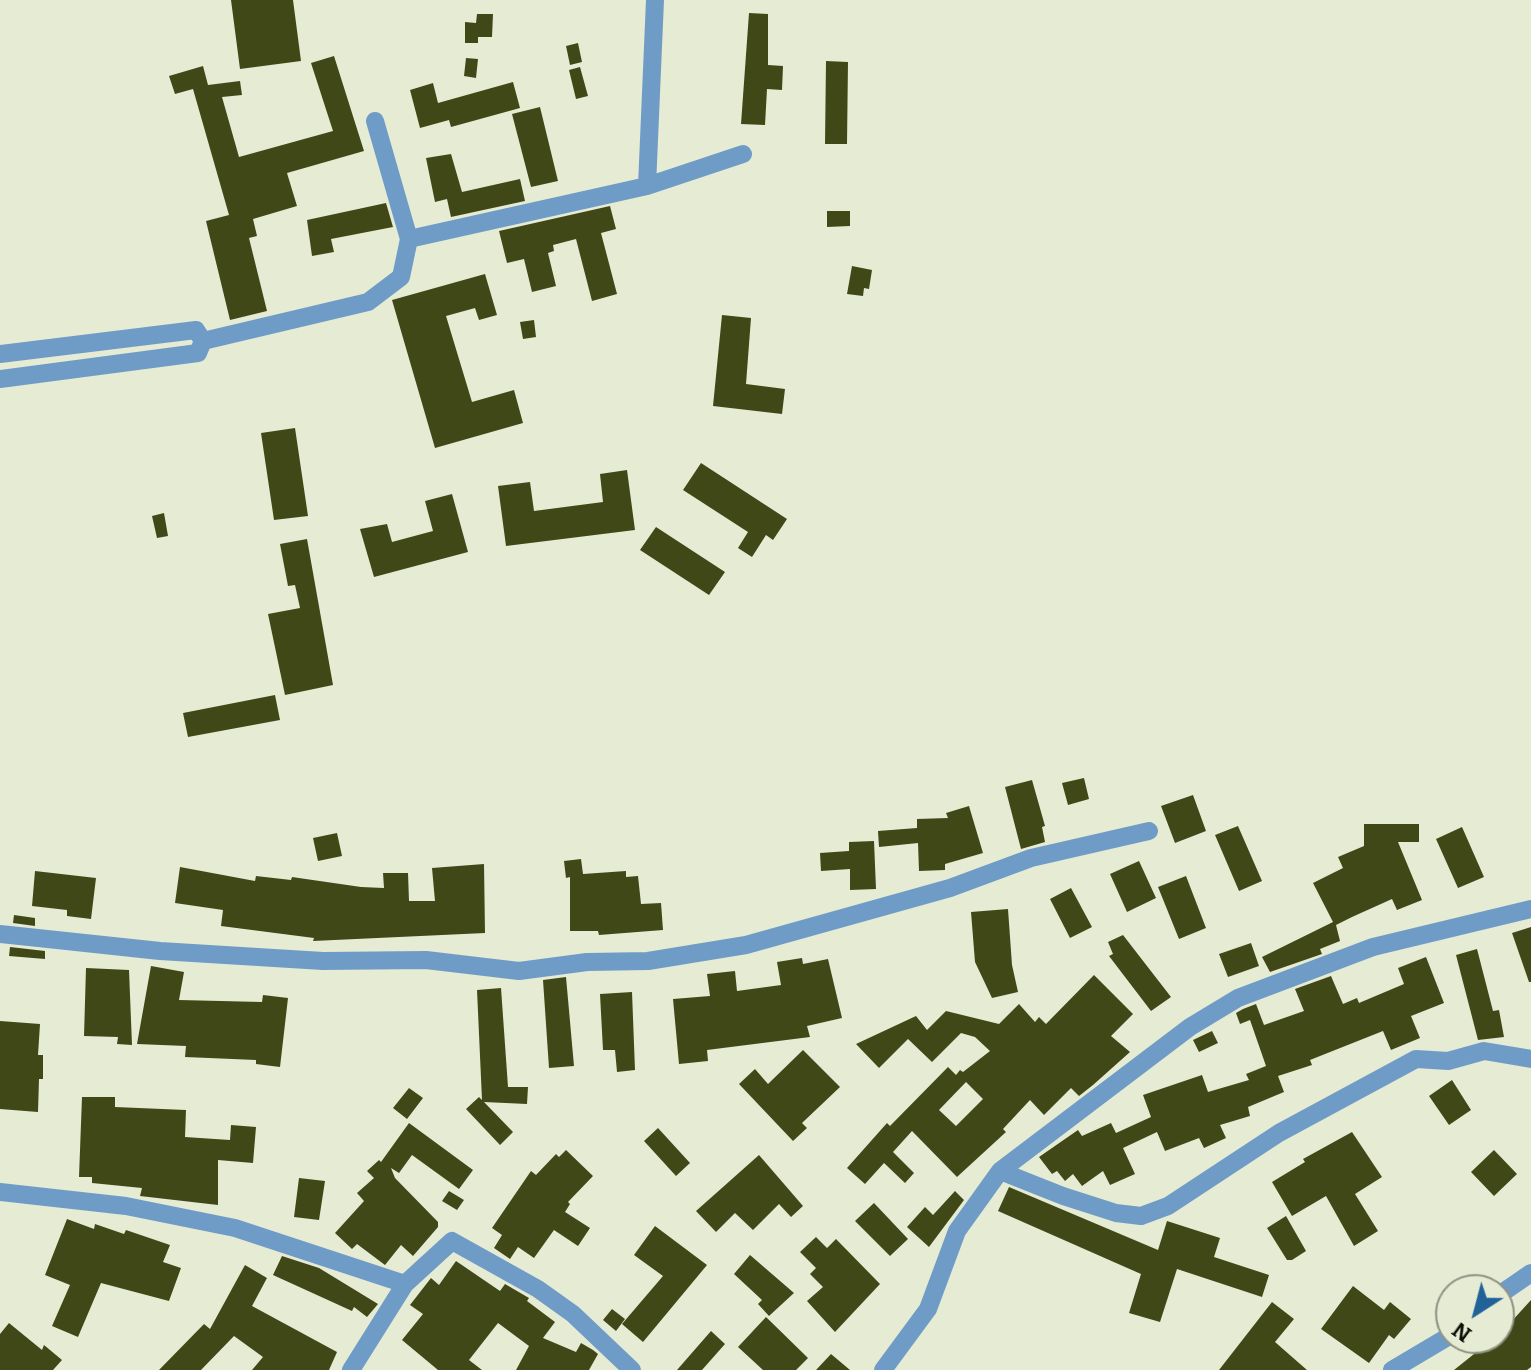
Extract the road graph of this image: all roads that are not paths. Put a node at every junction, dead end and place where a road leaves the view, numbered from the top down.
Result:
1 (655, 0) edge
2 (375, 121) dead end
3 (743, 154) dead end
4 (647, 186) junction
5 (409, 239) junction
6 (203, 341) junction
7 (0, 354) edge
8 (0, 379) edge
9 (1149, 831) dead end
10 (1531, 909) edge
11 (0, 934) edge
12 (1531, 1059) edge
13 (1000, 1171) junction
14 (0, 1192) edge
15 (405, 1284) junction
16 (1435, 1344) edge
17 (351, 1370) edge
18 (632, 1370) edge
19 (883, 1370) edge
20 (1392, 1370) edge

1 - 4 street
2 - 5 street
3 - 4 street
4 - 5 street
5 - 6 street
6 - 7 street
6 - 8 street
9 - 11 street
10 - 13 street
12 - 13 street
13 - 19 street
14 - 15 street
15 - 17 street
15 - 18 street
16 - 20 street

